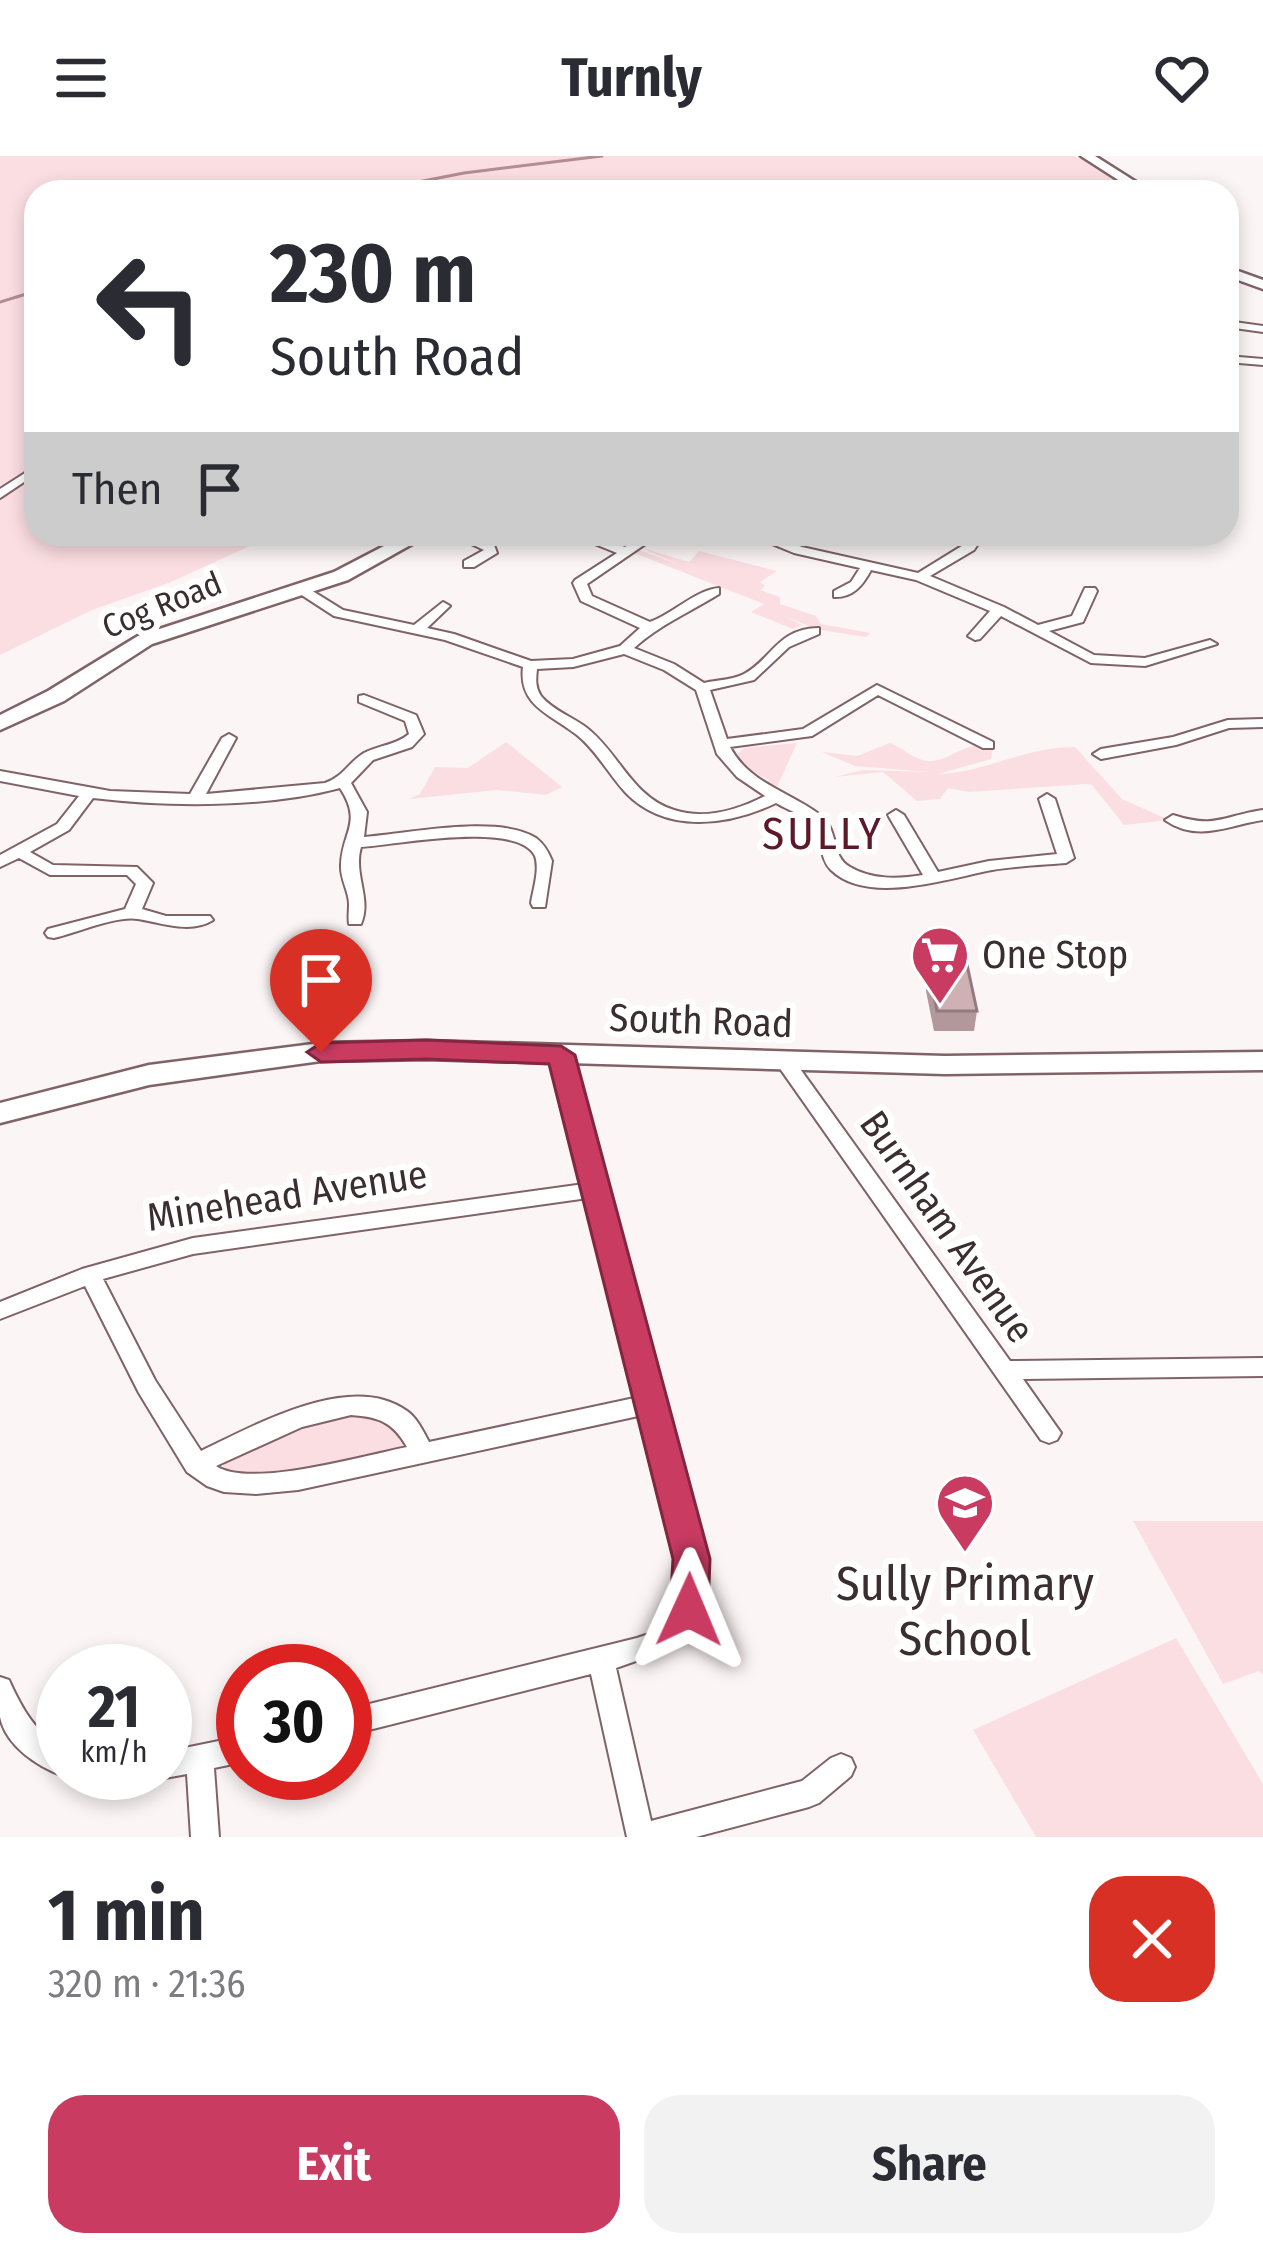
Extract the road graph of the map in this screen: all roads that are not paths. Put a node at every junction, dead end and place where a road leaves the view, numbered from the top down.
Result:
1 (1087, 156) edge
2 (1126, 180) edge
3 (1239, 343) edge
4 (1241, 360) joint
5 (1263, 362) edge
6 (401, 546) edge
7 (485, 546) edge
8 (610, 546) edge
9 (633, 546) edge
10 (787, 546) edge
11 (971, 546) edge
12 (624, 551) junction
13 (469, 564) dead end
14 (868, 565) junction
15 (920, 577) junction
16 (302, 590) junction
17 (713, 591) dead end
18 (1090, 591) dead end
19 (839, 594) dead end
20 (443, 606) dead end
21 (998, 610) junction
22 (649, 627) junction
23 (1036, 630) junction
24 (417, 631) junction
25 (814, 631) dead end
26 (975, 636) dead end
27 (1210, 644) dead end
28 (625, 649) junction
29 (530, 665) junction
30 (702, 688) junction
31 (364, 699) dead end
32 (0, 723) edge
33 (1263, 723) edge
34 (229, 738) dead end
35 (722, 744) junction
36 (988, 745) dead end
37 (1101, 754) dead end
38 (0, 776) edge
39 (343, 782) junction
40 (88, 794) junction
41 (776, 797) junction
42 (195, 799) junction
43 (1047, 800) dead end
44 (896, 815) dead end
45 (1263, 815) edge
46 (1173, 820) dead end
47 (353, 843) junction
48 (21, 853) junction
49 (0, 862) edge
50 (933, 878) junction
51 (539, 903) dead end
52 (132, 912) junction
53 (204, 920) dead end
54 (355, 920) dead end
55 (55, 933) dead end
56 (561, 1055) junction
57 (1263, 1061) edge
58 (786, 1063) junction
59 (0, 1113) edge
60 (595, 1190) junction
61 (90, 1275) junction
62 (0, 1310) edge
63 (1263, 1367) edge
64 (1005, 1370) junction
65 (650, 1404) junction
66 (1049, 1433) dead end
67 (424, 1454) junction
68 (195, 1465) junction
69 (601, 1660) junction
70 (0, 1689) edge
71 (372, 1717) edge
72 (36, 1745) edge
73 (216, 1755) edge
74 (200, 1759) junction
75 (192, 1760) edge
76 (841, 1767) dead end
77 (205, 1837) edge
78 (642, 1837) edge

1 - 2 main road
3 - 4 street
4 - 5 street
6 - 16 main road, Cog Road
7 - 13 street
8 - 12 street
9 - 12 street
10 - 14 street
11 - 15 street
12 - 22 street
14 - 15 street
14 - 19 street
15 - 21 street
16 - 24 street
16 - 32 main road, Cog Road
17 - 22 street
18 - 23 street
20 - 24 street
21 - 23 street
21 - 26 street
22 - 28 street
23 - 27 street
24 - 29 street
25 - 30 street
28 - 29 street
28 - 30 street
29 - 41 street
30 - 35 street
31 - 39 street
33 - 37 street
34 - 42 street
35 - 36 street
35 - 41 street
38 - 40 street
39 - 42 street
39 - 47 street
40 - 42 street
40 - 48 street
41 - 50 street
43 - 50 street
44 - 50 street
45 - 46 street
47 - 51 street
47 - 54 street
48 - 49 street
48 - 52 street
52 - 53 street
52 - 55 street
56 - 58 main road, South Road
56 - 59 main road, South Road
56 - 60 street
57 - 58 main road, South Road
58 - 64 street, Burnham Avenue
60 - 61 street, Minehead Avenue
60 - 65 street
61 - 62 street, Minehead Avenue
61 - 68 street
63 - 64 street
64 - 66 street, Burnham Avenue
65 - 67 street
65 - 69 street
67 - 68 street
67 - 68 street
69 - 71 street
69 - 78 street
70 - 72 street
73 - 74 street
74 - 75 street
74 - 77 street
76 - 78 street

